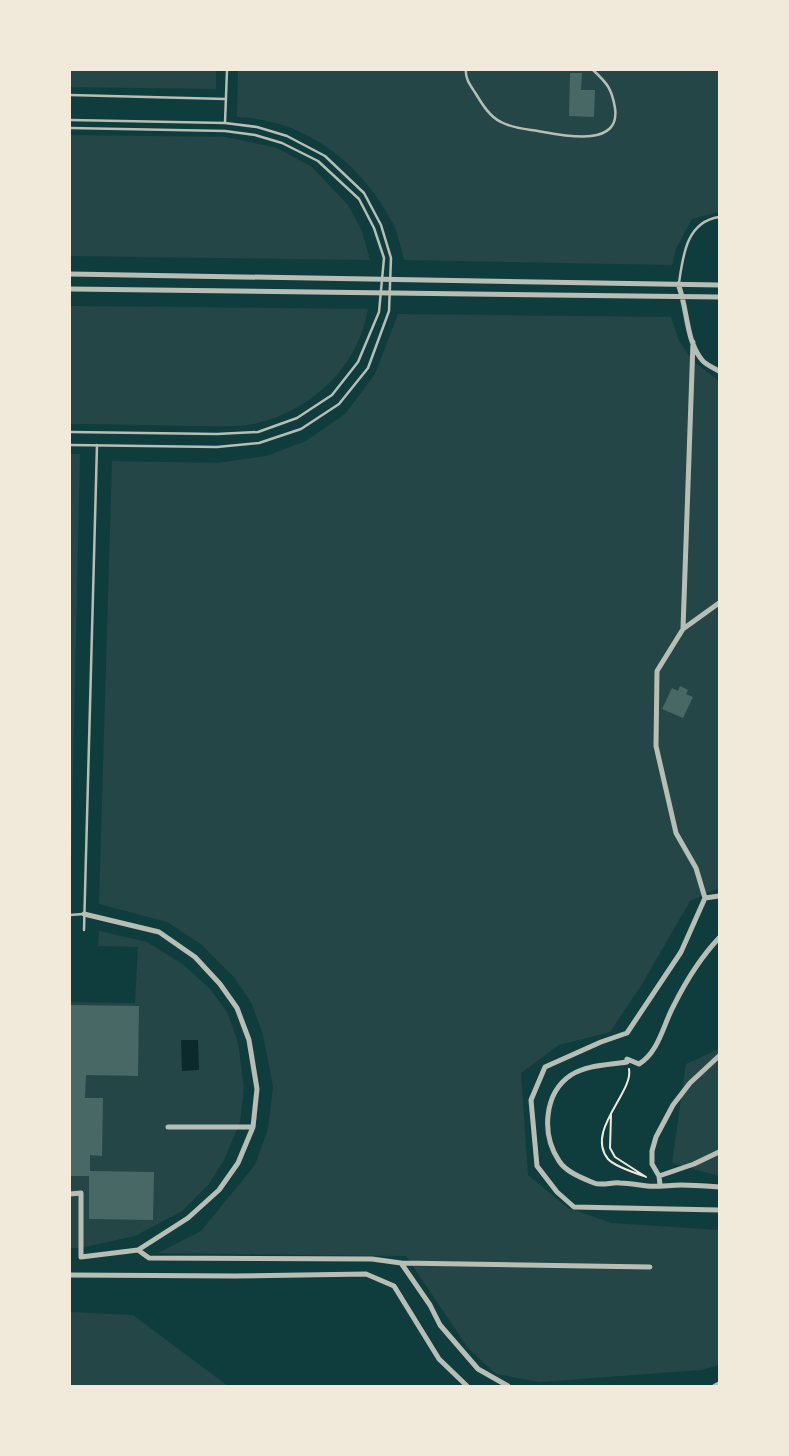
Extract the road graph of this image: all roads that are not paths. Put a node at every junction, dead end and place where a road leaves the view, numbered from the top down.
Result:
1 (227, 70) edge
2 (466, 70) edge
3 (593, 70) edge
4 (70, 95) edge
5 (226, 99) junction
6 (70, 120) edge
7 (225, 123) junction
8 (70, 128) edge
9 (719, 217) edge
10 (70, 274) edge
11 (382, 280) junction
12 (390, 280) junction
13 (678, 284) junction
14 (719, 285) edge
15 (70, 289) edge
16 (380, 294) junction
17 (390, 294) junction
18 (684, 297) junction
19 (719, 297) edge
20 (693, 342) junction
21 (719, 371) edge
22 (70, 432) edge
23 (70, 445) edge
24 (97, 445) junction
25 (719, 603) edge
26 (683, 629) junction
27 (719, 896) edge
28 (706, 898) junction
29 (70, 914) edge
30 (84, 914) junction
31 (84, 930) dead end
32 (719, 938) edge
33 (719, 1056) edge
34 (168, 1127) dead end
35 (253, 1127) junction
36 (719, 1152) edge
37 (659, 1176) junction
38 (660, 1185) junction
39 (719, 1187) edge
40 (70, 1194) edge
41 (719, 1210) edge
42 (138, 1250) junction
43 (401, 1263) junction
44 (650, 1267) dead end
45 (70, 1275) edge
46 (719, 1384) edge
47 (467, 1386) edge
48 (508, 1386) edge
49 (715, 1386) edge

1 - 5 lane
2 - 3 lane
4 - 5 lane
5 - 7 lane
6 - 7 lane
7 - 12 lane
8 - 11 lane
9 - 13 lane
10 - 11 street
11 - 12 street
11 - 16 lane
12 - 13 street
12 - 17 lane
13 - 14 street
13 - 18 street
15 - 16 street
16 - 17 street
16 - 22 lane
17 - 18 street
17 - 24 lane
18 - 19 street
18 - 20 street
20 - 21 street
20 - 26 street
23 - 24 lane
24 - 30 lane
25 - 26 street
26 - 28 street
27 - 28 street
28 - 41 street
29 - 30 lane
30 - 31 lane
30 - 35 street
32 - 38 street
33 - 37 street
34 - 35 street
35 - 42 street
36 - 37 street
37 - 38 street
38 - 39 street
40 - 42 street
42 - 43 street
43 - 44 street
43 - 48 street
45 - 47 street
46 - 49 street

